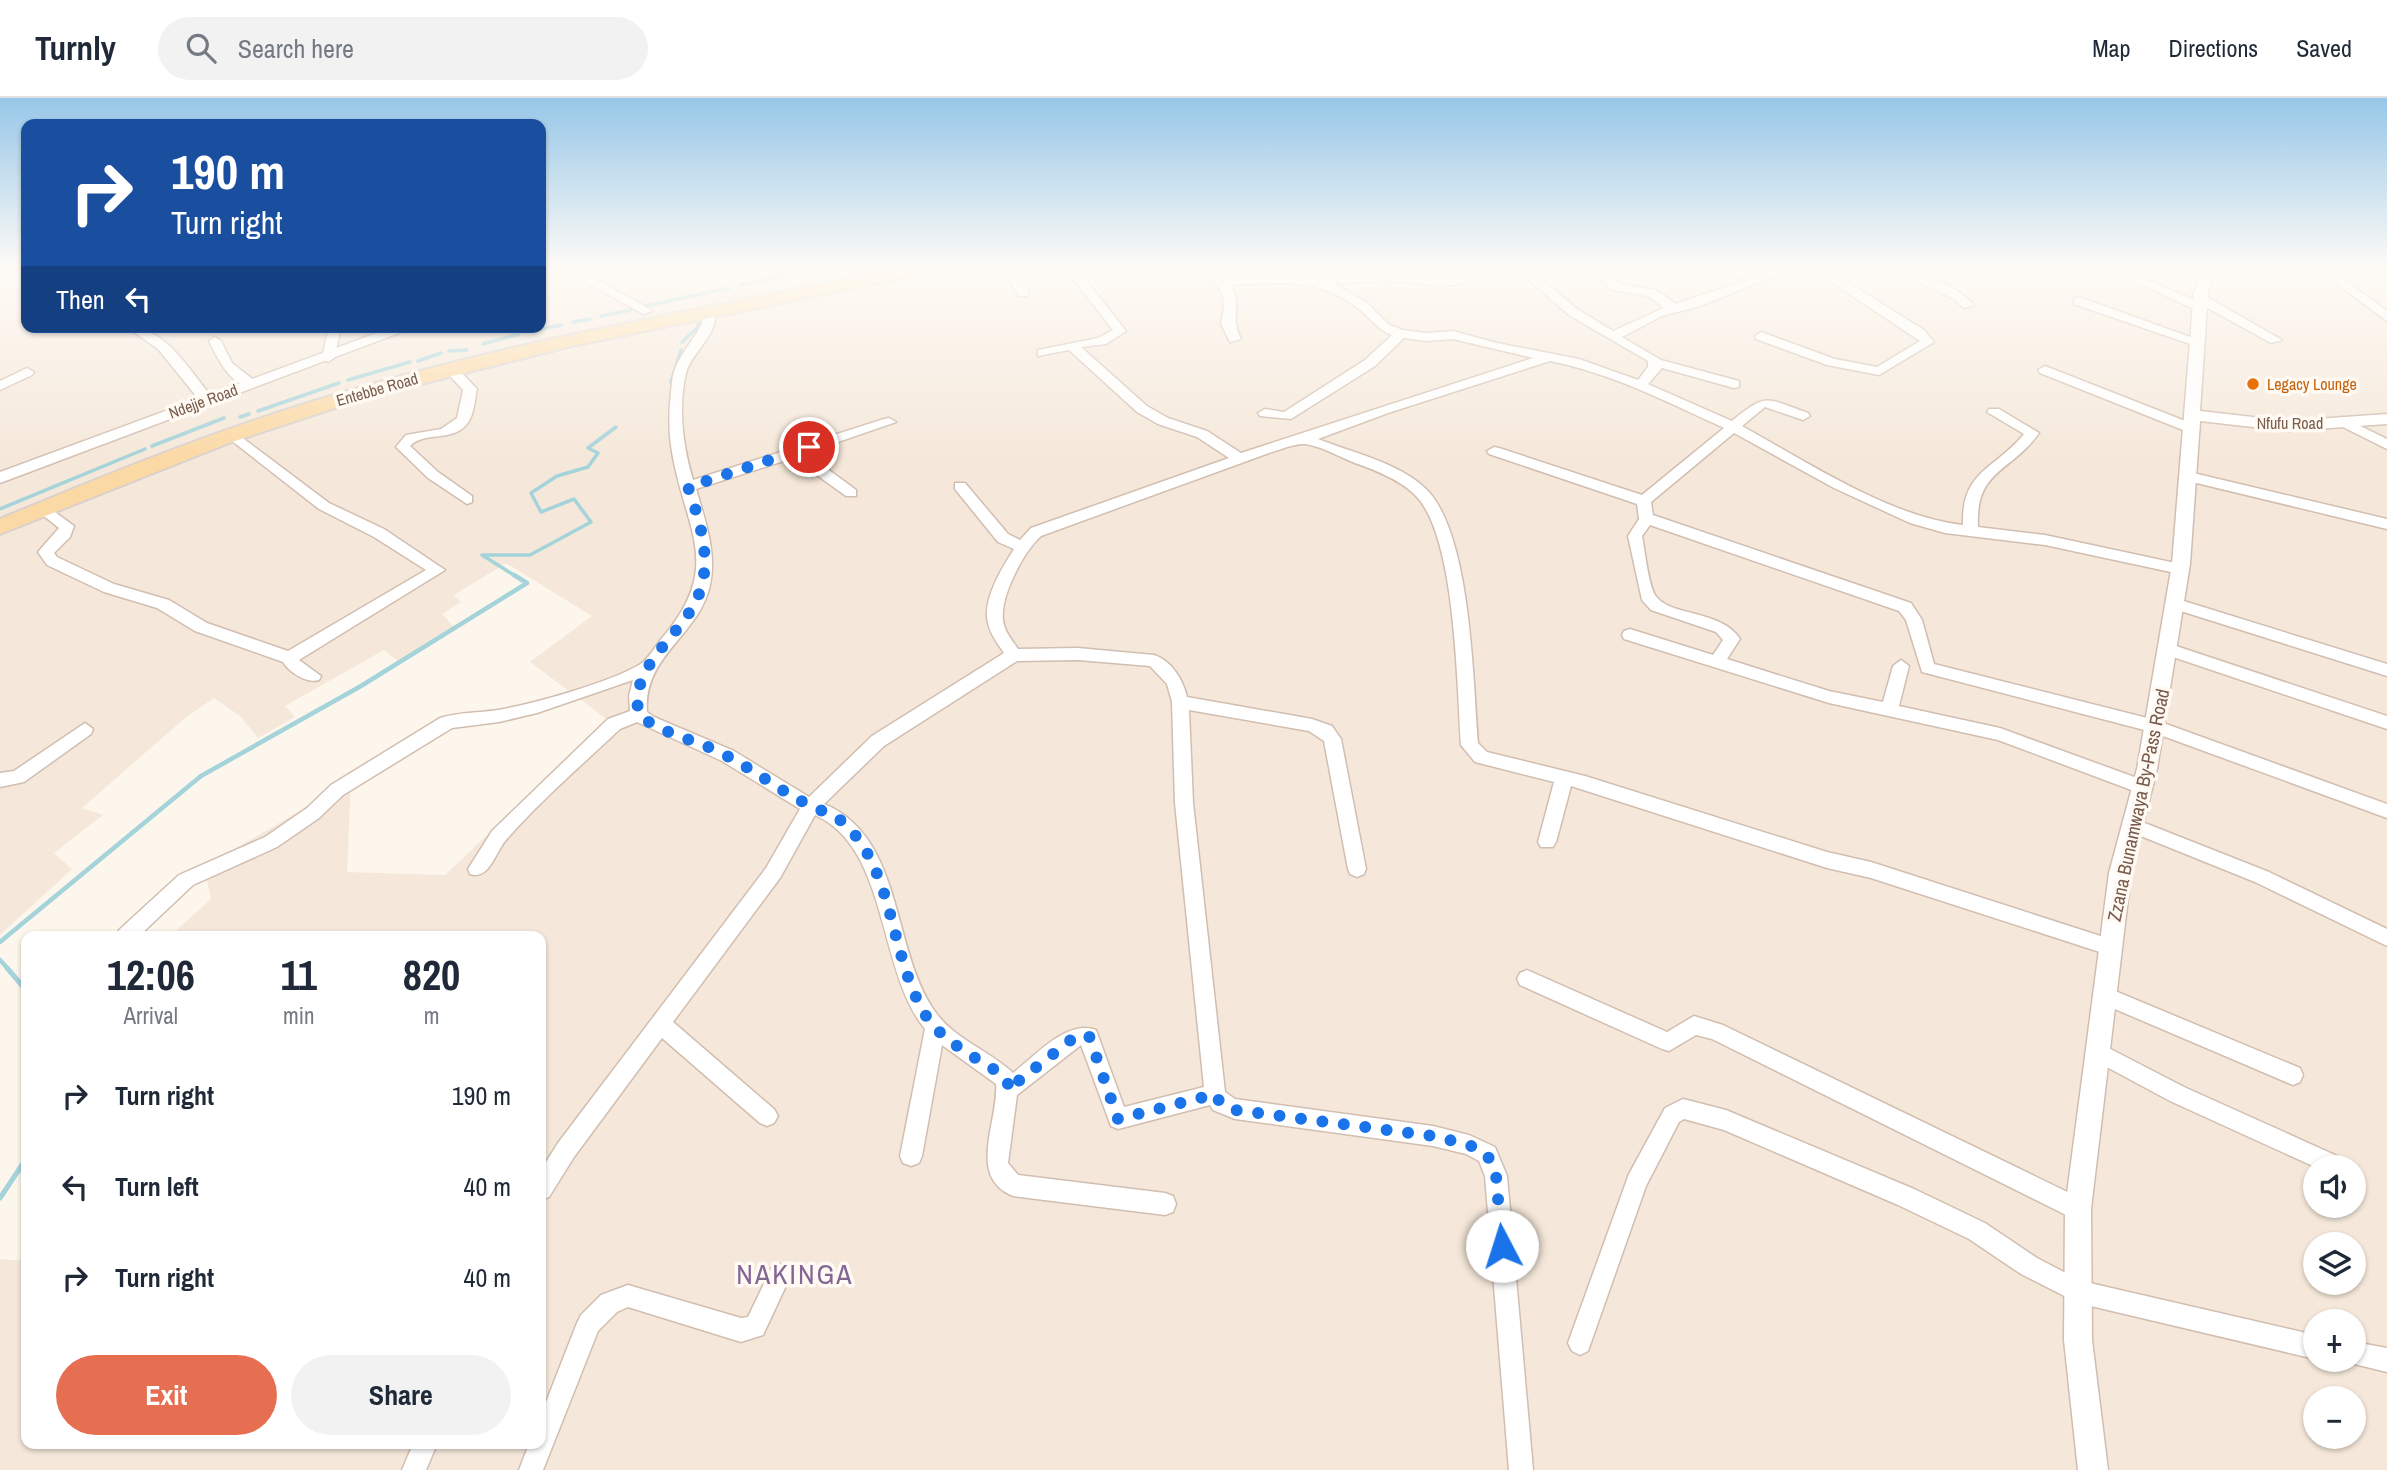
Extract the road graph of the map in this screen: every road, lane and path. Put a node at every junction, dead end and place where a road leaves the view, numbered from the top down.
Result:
1 (557, 331) edge
2 (620, 331) edge
3 (704, 331) edge
4 (1120, 331) edge
5 (1231, 331) edge
6 (1393, 331) edge
7 (1604, 331) edge
8 (1621, 331) edge
9 (1917, 331) edge
10 (2166, 331) edge
11 (2199, 331) edge
12 (2258, 331) edge
13 (142, 333) edge
14 (334, 333) edge
15 (393, 333) edge
16 (1401, 334) junction
17 (1761, 336) dead end
18 (1614, 337) junction
19 (1235, 339) dead end
20 (2276, 340) dead end
21 (215, 341) dead end
22 (2198, 342) junction
23 (1070, 345) junction
24 (1043, 353) dead end
25 (1553, 356) junction
26 (328, 358) junction
27 (1655, 362) junction
28 (2045, 370) dead end
29 (444, 371) junction
30 (27, 372) dead end
31 (250, 384) junction
32 (1734, 384) dead end
33 (1640, 385) junction
34 (0, 386) edge
35 (206, 399) junction
36 (1994, 412) dead end
37 (1265, 413) dead end
38 (1803, 416) dead end
39 (2387, 419) edge
40 (2342, 421) junction
41 (889, 422) dead end
42 (2193, 422) junction
43 (1733, 428) junction
44 (232, 434) junction
45 (1306, 439) junction
46 (2387, 445) edge
47 (1494, 451) dead end
48 (795, 452) junction
49 (1240, 458) junction
50 (2189, 477) junction
51 (0, 478) edge
52 (960, 486) dead end
53 (688, 487) junction
54 (850, 494) dead end
55 (467, 499) dead end
56 (44, 509) junction
57 (1645, 510) junction
58 (0, 514) edge
59 (2387, 524) edge
60 (0, 527) edge
61 (1970, 532) junction
62 (1021, 547) junction
63 (2180, 569) junction
64 (2174, 603) junction
65 (1630, 635) dead end
66 (2167, 649) junction
67 (1014, 655) junction
68 (290, 657) junction
69 (1716, 664) junction
70 (1901, 666) dead end
71 (648, 668) junction
72 (2387, 670) edge
73 (313, 676) dead end
74 (1180, 702) junction
75 (1888, 712) junction
76 (639, 715) junction
77 (2387, 723) edge
78 (2155, 726) junction
79 (85, 729) dead end
80 (1564, 778) junction
81 (0, 780) edge
82 (2142, 787) junction
83 (811, 806) junction
84 (2387, 811) edge
85 (2132, 825) junction
86 (1547, 842) dead end
87 (477, 869) dead end
88 (1357, 869) dead end
89 (131, 931) edge
90 (2387, 938) edge
91 (2109, 947) junction
92 (1527, 979) dead end
93 (2103, 995) junction
94 (662, 1025) junction
95 (935, 1027) junction
96 (2096, 1051) junction
97 (2292, 1074) dead end
98 (1007, 1090) junction
99 (1216, 1094) junction
100 (767, 1116) dead end
101 (2311, 1155) edge
102 (911, 1156) dead end
103 (546, 1181) edge
104 (1165, 1204) dead end
105 (2078, 1209) junction
106 (780, 1275) dead end
107 (2078, 1293) junction
108 (1580, 1343) dead end
109 (2303, 1344) edge
110 (2366, 1356) edge
111 (2387, 1360) edge
112 (546, 1432) edge
113 (423, 1449) edge
114 (539, 1449) edge
115 (414, 1470) edge
116 (531, 1470) edge
117 (1521, 1470) edge
118 (2093, 1470) edge

1 - 58 main road, Entebbe Road
2 - 29 main road, Entebbe Road
3 - 53 street
4 - 23 street
5 - 19 street
6 - 16 street
7 - 18 street
8 - 18 street
9 - 17 street
10 - 22 street
11 - 22 street, Zzana Bunamwaya By-Pass Road
12 - 20 street
13 - 35 street
14 - 26 street
15 - 26 street, Ndejje Road
16 - 25 street
16 - 37 street
18 - 27 street
21 - 31 street
22 - 42 street, Zzana Bunamwaya By-Pass Road
23 - 24 street
23 - 49 street
25 - 33 street
25 - 45 street
26 - 31 street, Ndejje Road
27 - 32 street
27 - 33 street
28 - 42 street
29 - 44 main road, Entebbe Road
29 - 55 street
30 - 34 street
31 - 35 street, Ndejje Road
33 - 43 street
35 - 51 street, Ndejje Road
36 - 61 street
38 - 43 street
39 - 40 street, Nfufu Road
40 - 42 street, Nfufu Road
40 - 46 street
41 - 48 street
42 - 50 street, Zzana Bunamwaya By-Pass Road
43 - 57 street
43 - 61 street
44 - 56 main road, Entebbe Road
44 - 68 street
45 - 49 street
45 - 80 street
47 - 57 street
48 - 53 street
48 - 54 street
49 - 62 street
50 - 59 street
50 - 63 street, Zzana Bunamwaya By-Pass Road
52 - 62 street
53 - 71 street
56 - 60 main road, Entebbe Road
56 - 68 street
57 - 69 street
57 - 78 street
61 - 63 street
62 - 67 street
63 - 64 street, Zzana Bunamwaya By-Pass Road
64 - 66 street, Zzana Bunamwaya By-Pass Road
64 - 72 street
65 - 69 street
66 - 77 street
66 - 78 street, Zzana Bunamwaya By-Pass Road
67 - 74 street
67 - 83 street
68 - 73 street
69 - 75 street
70 - 75 street
71 - 76 street
71 - 89 street
74 - 88 street
74 - 99 street
75 - 82 street
76 - 83 street
76 - 87 street
78 - 82 street, Zzana Bunamwaya By-Pass Road
78 - 84 street
79 - 81 street
80 - 86 street
80 - 91 street
82 - 85 street, Zzana Bunamwaya By-Pass Road
83 - 94 street
83 - 95 street
85 - 90 street
85 - 91 street, Zzana Bunamwaya By-Pass Road
91 - 93 street, Zzana Bunamwaya By-Pass Road
92 - 105 street
93 - 96 street, Zzana Bunamwaya By-Pass Road
93 - 97 street
94 - 100 street
94 - 103 street
95 - 98 street
95 - 102 street
96 - 101 street
96 - 105 street, Zzana Bunamwaya By-Pass Road
98 - 99 street
98 - 104 street
99 - 117 street
105 - 107 street, Zzana Bunamwaya By-Pass Road
106 - 112 street
107 - 108 street
107 - 109 street
107 - 118 street, Zzana Bunamwaya By-Pass Road
110 - 111 street
113 - 115 street
114 - 116 street

